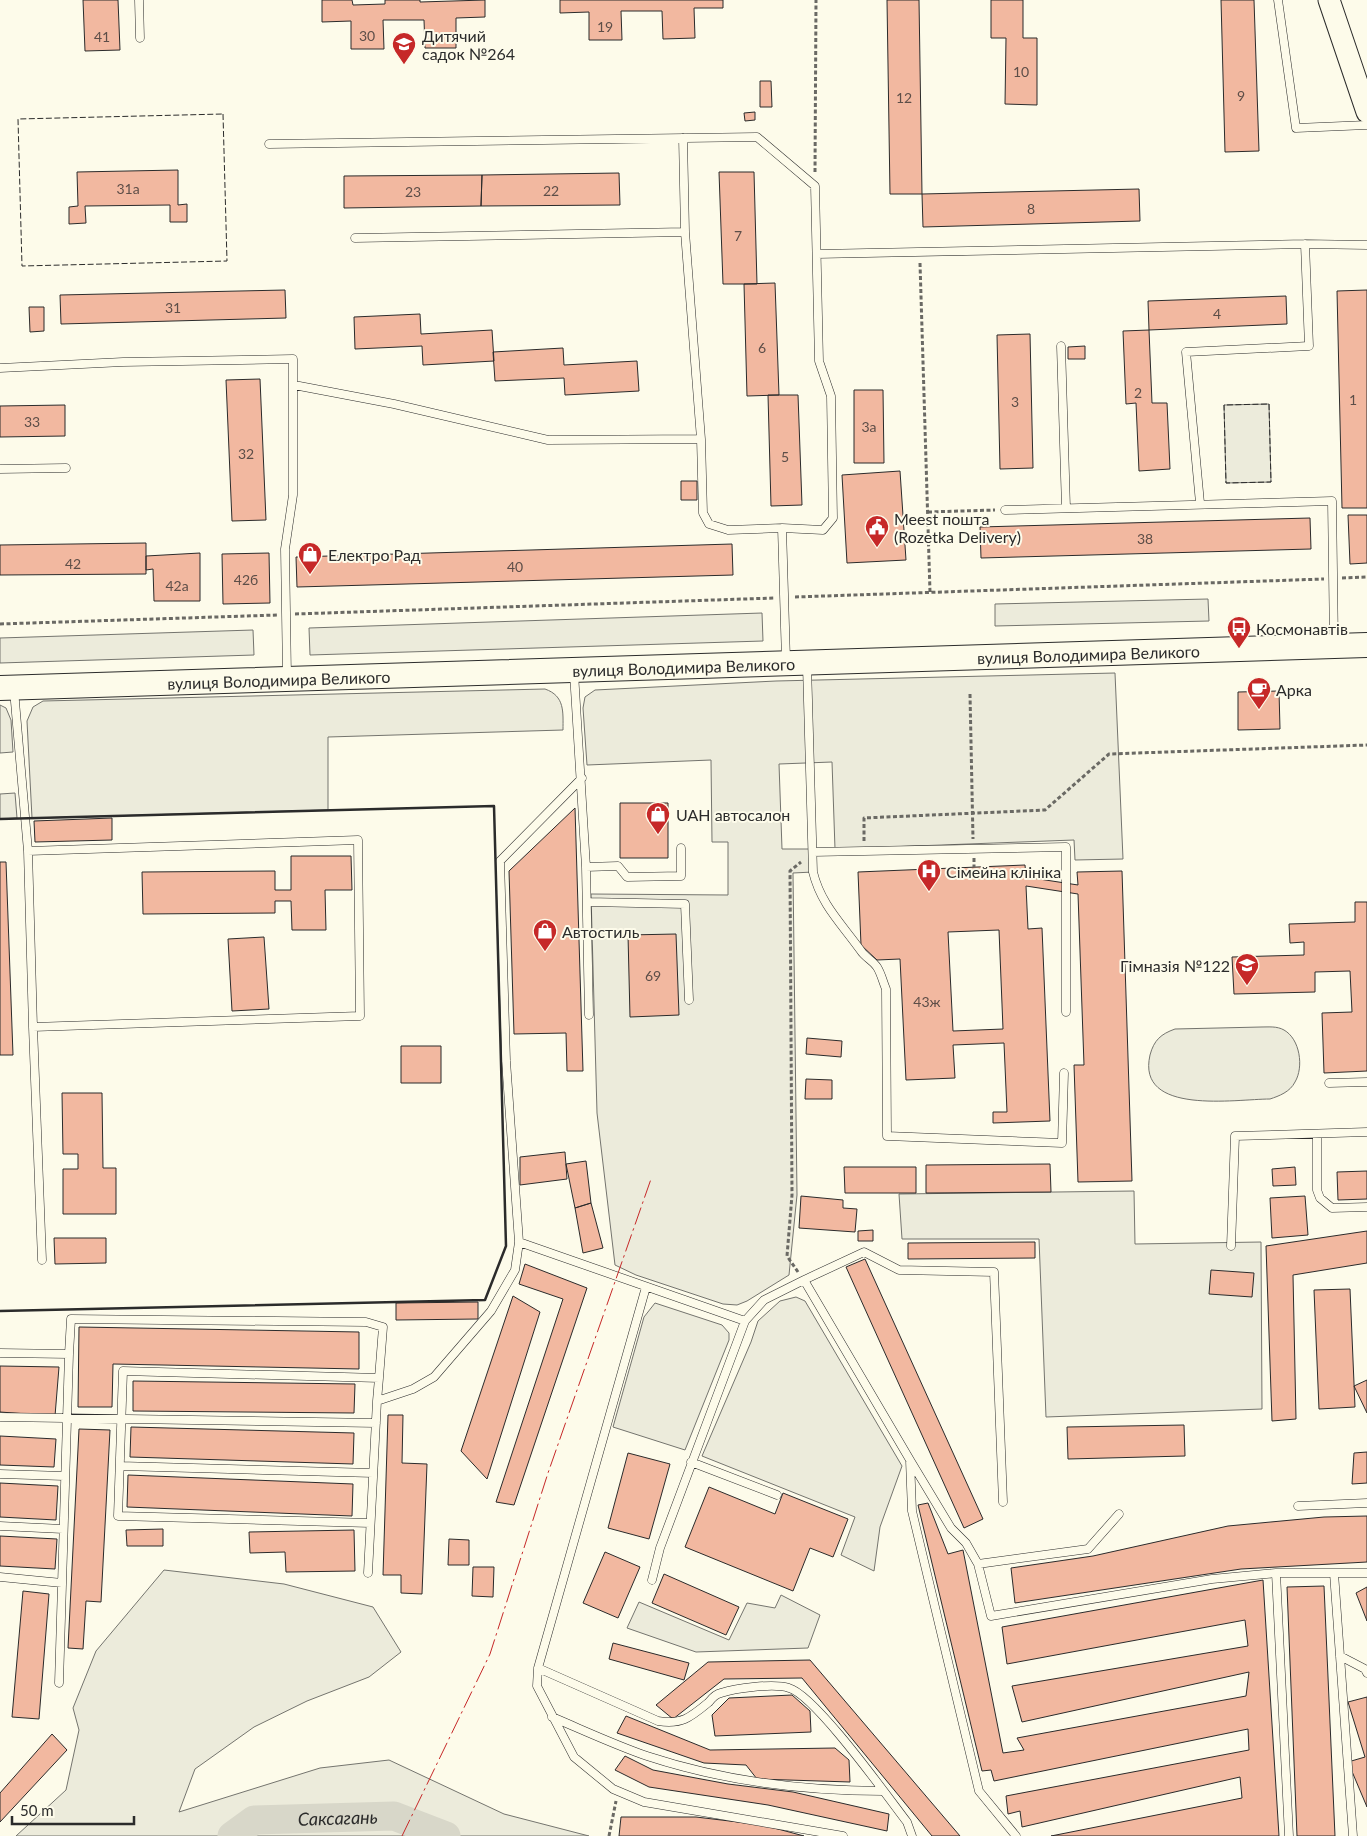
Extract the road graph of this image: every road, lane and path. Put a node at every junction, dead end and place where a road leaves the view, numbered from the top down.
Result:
1 (139, 0) edge
2 (816, 0) edge
3 (1278, 0) edge
4 (1329, 0) edge
5 (140, 38) dead end
6 (1367, 113) edge
7 (683, 138) junction
8 (269, 144) dead end
9 (815, 186) junction
10 (685, 232) junction
11 (355, 238) dead end
12 (1305, 244) junction
13 (1367, 245) edge
14 (919, 252) junction
15 (817, 254) junction
16 (1061, 346) dead end
17 (0, 368) edge
18 (294, 385) junction
19 (701, 439) junction
20 (66, 468) dead end
21 (0, 469) edge
22 (1200, 503) junction
23 (1066, 508) junction
24 (1005, 510) joint
25 (928, 512) junction
26 (782, 528) junction
27 (1367, 578) edge
28 (1333, 579) junction
29 (930, 592) junction
30 (785, 597) junction
31 (286, 615) junction
32 (0, 624) edge
33 (1367, 645) edge
34 (1334, 646) junction
35 (796, 662) junction
36 (574, 668) junction
37 (287, 678) junction
38 (7, 688) edge
39 (970, 694) dead end
40 (1367, 746) edge
41 (582, 778) junction
42 (972, 813) junction
43 (681, 848) dead end
44 (973, 849) junction
45 (28, 851) junction
46 (865, 851) junction
47 (813, 852) junction
48 (586, 867) junction
49 (974, 867) dead end
50 (588, 902) junction
51 (689, 1000) dead end
52 (1066, 1012) dead end
53 (589, 1015) dead end
54 (33, 1027) junction
55 (1064, 1073) dead end
56 (1367, 1082) edge
57 (1329, 1083) dead end
58 (1367, 1132) edge
59 (1317, 1134) junction
60 (1367, 1207) edge
61 (519, 1242) junction
62 (1231, 1246) dead end
63 (42, 1260) dead end
64 (804, 1280) junction
65 (646, 1287) junction
66 (745, 1321) junction
67 (0, 1353) edge
68 (69, 1354) junction
69 (379, 1378) junction
70 (377, 1401) junction
71 (0, 1417) edge
72 (66, 1418) junction
73 (121, 1419) junction
74 (376, 1423) junction
75 (910, 1460) junction
76 (691, 1462) junction
77 (120, 1466) junction
78 (373, 1473) junction
79 (0, 1474) edge
80 (64, 1476) junction
81 (777, 1495) dead end
82 (1003, 1502) dead end
83 (1367, 1503) edge
84 (1298, 1506) dead end
85 (1119, 1514) dead end
86 (370, 1524) junction
87 (0, 1526) edge
88 (63, 1528) junction
89 (978, 1564) junction
90 (368, 1572) dead end
91 (1276, 1573) junction
92 (1334, 1573) junction
93 (1367, 1573) edge
94 (0, 1577) edge
95 (652, 1580) dead end
96 (62, 1583) junction
97 (1340, 1656) junction
98 (538, 1668) junction
99 (1367, 1673) edge
100 (59, 1683) dead end
101 (552, 1717) junction
102 (883, 1791) junction
103 (615, 1814) dead end
104 (609, 1836) edge
105 (843, 1836) edge
106 (912, 1836) edge
107 (1016, 1836) edge
108 (1289, 1836) edge
109 (1353, 1836) edge

1 - 5 lane
2 - 9 path
3 - 6 lane
4 - 6 street
7 - 8 lane
7 - 9 lane
7 - 10 lane
9 - 15 lane
10 - 11 lane
10 - 19 lane
12 - 13 lane
12 - 14 lane
12 - 22 lane
14 - 15 lane
14 - 25 path
15 - 26 lane
16 - 23 lane
17 - 18 lane
18 - 19 lane
18 - 31 lane
19 - 26 lane
20 - 21 lane
22 - 23 lane
22 - 28 lane
23 - 24 lane
24 - 25 path
25 - 29 path
26 - 30 lane
27 - 28 path
28 - 29 path
28 - 34 lane
29 - 30 path
30 - 31 path
30 - 35 lane
31 - 32 path
31 - 37 lane
33 - 34 main road, вулиця Володимира Великого
34 - 35 main road, вулиця Володимира Великого
35 - 36 main road, вулиця Володимира Великого
35 - 47 lane
36 - 37 main road, вулиця Володимира Великого
36 - 41 lane
37 - 38 main road, вулиця Володимира Великого
38 - 45 lane
39 - 42 path
40 - 42 path
41 - 48 lane
41 - 61 lane
42 - 44 path
42 - 46 path
43 - 48 lane
44 - 46 lane
44 - 49 path
44 - 52 lane
45 - 54 lane
45 - 54 lane
46 - 47 lane
47 - 55 lane
47 - 64 path
48 - 50 lane
50 - 51 lane
50 - 53 lane
54 - 63 lane
56 - 57 lane
58 - 59 lane
59 - 60 lane
59 - 62 lane
61 - 65 lane
61 - 70 lane
64 - 66 lane
64 - 75 lane
64 - 82 lane
65 - 66 lane
65 - 98 lane
66 - 76 lane
67 - 68 lane
68 - 69 lane
68 - 72 lane
69 - 70 lane
69 - 73 lane
70 - 74 lane
71 - 72 lane
72 - 73 lane
72 - 80 lane
73 - 74 lane
73 - 77 lane
74 - 78 lane
75 - 89 lane
75 - 107 lane
76 - 81 lane
76 - 95 lane
77 - 78 lane
77 - 86 lane
78 - 86 lane
79 - 80 lane
80 - 88 lane
83 - 84 lane
85 - 89 lane
86 - 90 lane
87 - 88 lane
88 - 96 lane
89 - 91 lane
91 - 92 lane
91 - 108 lane
92 - 93 lane
92 - 97 lane
94 - 96 lane
96 - 100 lane
97 - 99 lane
97 - 109 lane
98 - 101 lane
98 - 102 lane
101 - 102 lane
101 - 105 lane
102 - 106 lane
103 - 104 path

